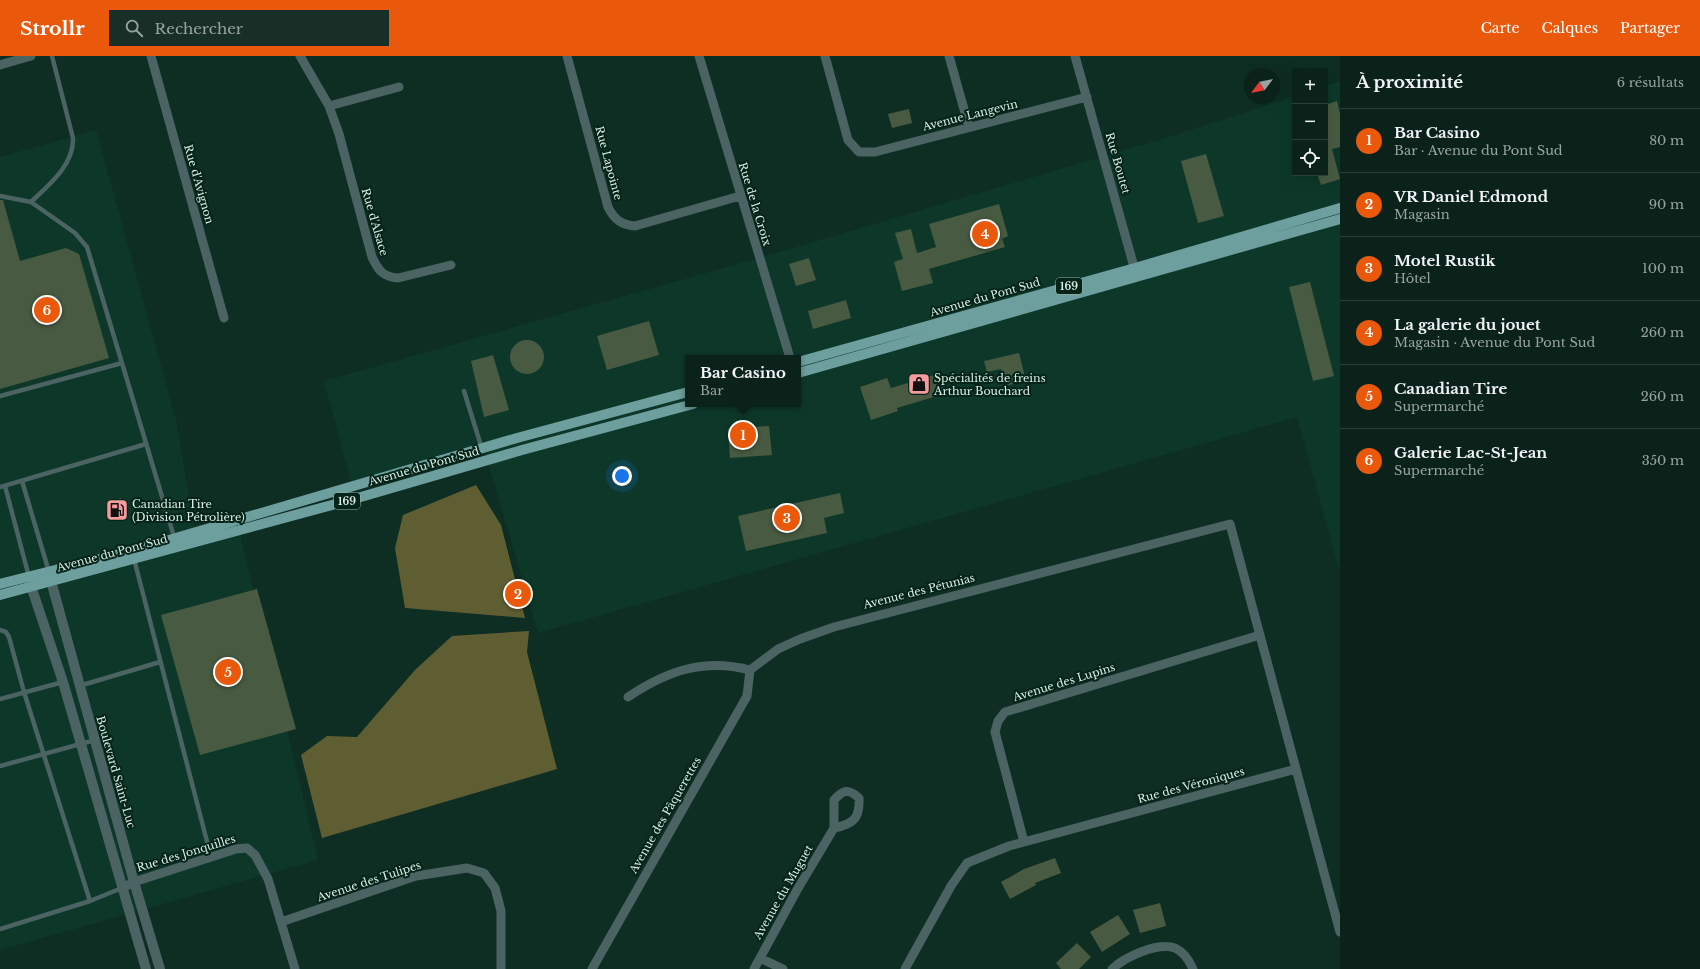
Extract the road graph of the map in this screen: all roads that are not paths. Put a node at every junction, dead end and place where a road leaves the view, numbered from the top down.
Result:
1 (31, 56) edge
2 (52, 56) edge
3 (151, 56) edge
4 (300, 56) edge
5 (567, 56) edge
6 (699, 56) edge
7 (825, 56) edge
8 (949, 56) edge
9 (1075, 56) edge
10 (0, 65) edge
11 (399, 87) dead end
12 (1087, 97) junction
13 (329, 106) junction
14 (969, 127) junction
15 (0, 196) edge
16 (740, 196) junction
17 (31, 202) junction
18 (1340, 208) edge
19 (1340, 220) edge
20 (451, 265) dead end
21 (1136, 272) junction
22 (224, 318) dead end
23 (789, 355) edge
24 (801, 361) edge
25 (122, 363) junction
26 (801, 372) edge
27 (464, 391) dead end
28 (685, 393) edge
29 (0, 396) edge
30 (685, 406) edge
31 (146, 444) junction
32 (482, 449) junction
33 (22, 481) junction
34 (2, 486) edge
35 (175, 543) junction
36 (134, 559) junction
37 (28, 576) junction
38 (50, 576) junction
39 (0, 584) edge
40 (31, 586) junction
41 (0, 595) edge
42 (0, 630) edge
43 (1260, 636) junction
44 (160, 662) junction
45 (750, 670) junction
46 (63, 682) junction
47 (79, 686) junction
48 (24, 692) junction
49 (628, 697) dead end
50 (0, 699) edge
51 (94, 740) junction
52 (81, 744) junction
53 (44, 754) junction
54 (0, 766) edge
55 (1296, 769) junction
56 (834, 828) dead end
57 (1024, 842) junction
58 (211, 857) junction
59 (134, 882) junction
60 (122, 888) junction
61 (90, 901) junction
62 (281, 922) junction
63 (0, 929) edge
64 (1340, 932) edge
65 (760, 958) junction
66 (146, 969) edge
67 (160, 969) edge
68 (295, 969) edge
69 (501, 969) edge
70 (592, 969) edge
71 (754, 969) edge
72 (783, 969) edge
73 (905, 969) edge
74 (1112, 969) edge
75 (1192, 969) edge

1 - 10 street
2 - 17 lane
3 - 22 street, Rue d'Avignon
4 - 13 street, Rue d'Alsace
5 - 16 street, Rue Lapointe
6 - 16 street, Rue de la Croix
7 - 14 street, Avenue Langevin
8 - 14 street
9 - 12 street, Rue Boutet
11 - 13 street
12 - 14 street, Avenue Langevin
12 - 21 street, Rue Boutet
13 - 20 street, Rue d'Alsace
15 - 17 lane
16 - 23 street, Rue de la Croix
17 - 25 lane
18 - 21 main road, Avenue du Pont Sud / 169
19 - 21 main road, Avenue du Pont Sud / 169
21 - 24 main road, Avenue du Pont Sud / 169
21 - 26 main road, Avenue du Pont Sud / 169
25 - 29 lane
25 - 31 lane
27 - 32 lane
28 - 32 main road, Avenue du Pont Sud / 169
30 - 35 main road, Avenue du Pont Sud / 169
31 - 33 lane
31 - 35 lane
32 - 35 main road, Avenue du Pont Sud / 169
33 - 34 lane
33 - 38 lane
34 - 37 lane
35 - 36 main road, Avenue du Pont Sud / 169
35 - 38 main road, Avenue du Pont Sud / 169
36 - 38 main road, Avenue du Pont Sud / 169
36 - 44 lane
37 - 38 main road, Avenue du Pont Sud / 169
37 - 39 main road, Avenue du Pont Sud / 169
37 - 40 lane
38 - 40 main road, Avenue du Pont Sud / 169
38 - 47 street, Boulevard Saint-Luc
40 - 41 main road, Avenue du Pont Sud / 169
40 - 46 street
42 - 48 lane
43 - 45 street, Avenue des Pétunias
43 - 55 street
43 - 57 street, Avenue des Lupins
44 - 47 lane
44 - 58 lane
45 - 49 street
45 - 70 street, Avenue des Pâquerettes
46 - 48 lane
46 - 52 street
47 - 51 street, Boulevard Saint-Luc
48 - 50 lane
48 - 53 lane
51 - 52 lane
51 - 59 street, Boulevard Saint-Luc
52 - 53 lane
52 - 60 street
53 - 54 lane
53 - 61 lane
55 - 57 street, Rue des Véroniques
55 - 64 street
56 - 65 street, Avenue du Muguet
57 - 73 street, Rue des Véroniques
58 - 59 street, Rue des Jonquilles
58 - 62 street, Rue des Jonquilles
59 - 60 street, Rue des Jonquilles
59 - 67 street, Boulevard Saint-Luc
60 - 61 lane
60 - 66 street
61 - 63 lane
62 - 68 street, Rue des Jonquilles
62 - 69 street, Avenue des Tulipes
65 - 71 street, Avenue du Muguet
65 - 72 street
74 - 75 street

